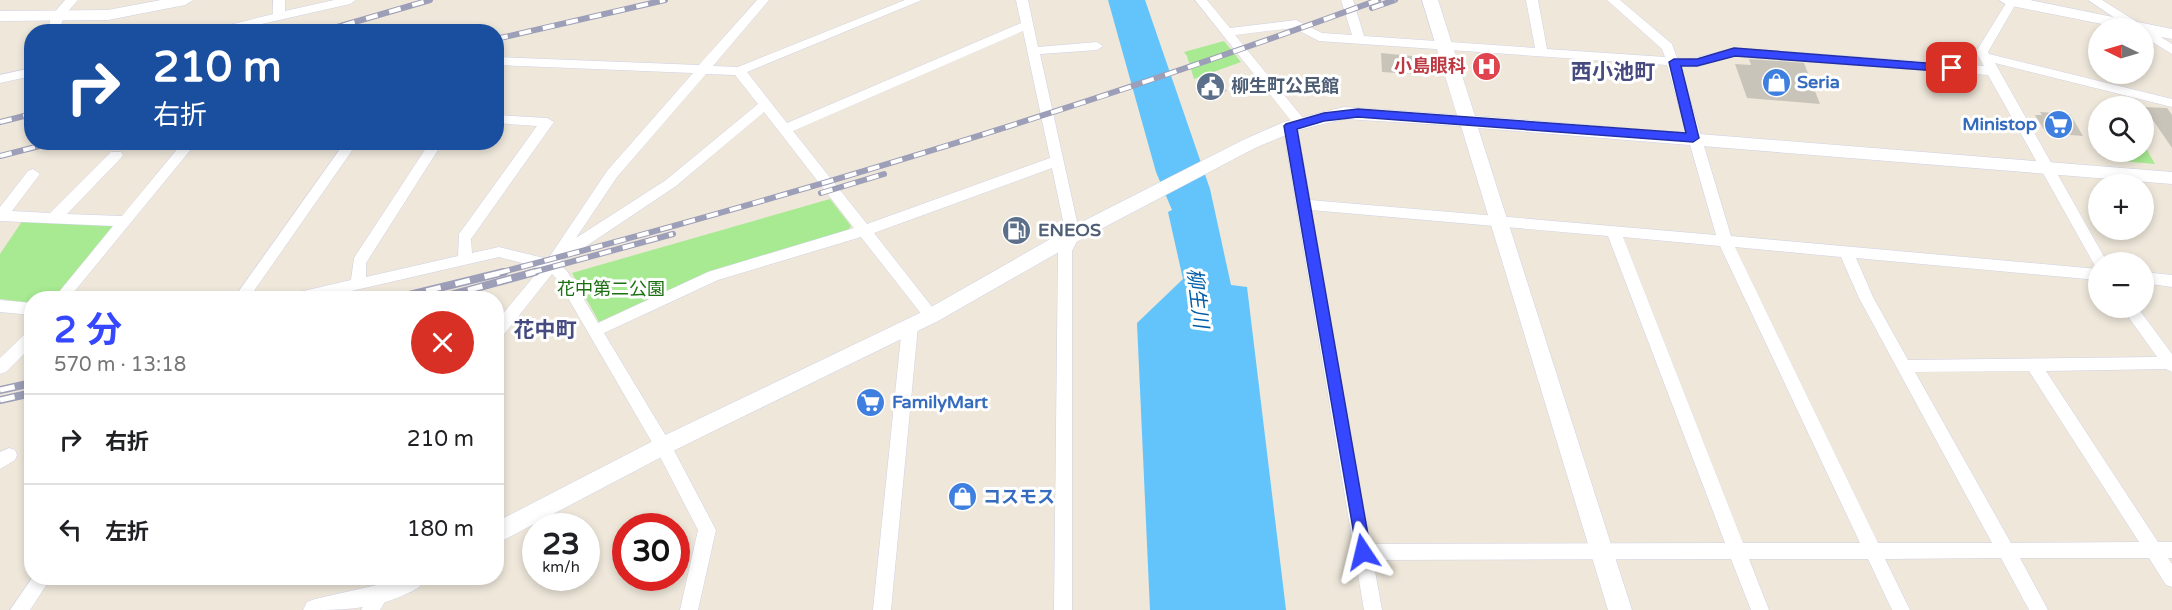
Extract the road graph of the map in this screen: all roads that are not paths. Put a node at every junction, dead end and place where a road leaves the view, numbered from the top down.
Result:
1 (72, 0) edge
2 (185, 0) edge
3 (279, 0) edge
4 (350, 0) edge
5 (763, 0) edge
6 (916, 0) edge
7 (1022, 0) edge
8 (1201, 0) edge
9 (1347, 0) edge
10 (1430, 0) edge
11 (1532, 0) edge
12 (1613, 0) edge
13 (2094, 0) edge
14 (2010, 1) edge
15 (58, 15) junction
16 (279, 15) junction
17 (0, 16) edge
18 (2090, 18) edge
19 (2123, 18) edge
20 (55, 24) edge
21 (241, 24) edge
22 (1027, 25) junction
23 (2154, 31) edge
24 (1227, 32) junction
25 (2172, 34) edge
26 (2154, 38) edge
27 (1358, 40) junction
28 (1097, 46) dead end
29 (1446, 46) junction
30 (2172, 50) edge
31 (1034, 51) junction
32 (1542, 53) junction
33 (1985, 57) junction
34 (504, 61) edge
35 (1674, 62) junction
36 (739, 71) junction
37 (1992, 71) junction
38 (700, 72) junction
39 (24, 74) edge
40 (0, 79) edge
41 (2172, 103) edge
42 (764, 105) junction
43 (504, 119) edge
44 (1468, 121) junction
45 (1295, 125) junction
46 (784, 130) junction
47 (1693, 138) junction
48 (184, 150) edge
49 (346, 150) edge
50 (432, 150) edge
51 (116, 155) dead end
52 (1056, 161) junction
53 (2046, 167) junction
54 (33, 174) dead end
55 (2172, 178) edge
56 (1304, 204) junction
57 (0, 216) edge
58 (55, 217) junction
59 (125, 220) junction
60 (1499, 220) junction
61 (866, 230) junction
62 (1612, 231) junction
63 (1073, 235) junction
64 (1725, 241) junction
65 (1846, 252) junction
66 (2094, 252) edge
67 (465, 260) junction
68 (551, 265) junction
69 (2088, 273) edge
70 (2154, 279) edge
71 (2172, 281) edge
72 (358, 285) junction
73 (67, 291) edge
74 (247, 291) edge
75 (331, 291) edge
76 (0, 306) edge
77 (24, 308) edge
78 (931, 316) junction
79 (2137, 318) edge
80 (504, 324) edge
81 (910, 326) junction
82 (594, 331) junction
83 (24, 344) edge
84 (2171, 364) edge
85 (2034, 365) junction
86 (1904, 366) junction
87 (0, 368) edge
88 (663, 446) junction
89 (504, 530) edge
90 (1737, 550) junction
91 (2153, 550) junction
92 (2172, 550) edge
93 (1363, 552) junction
94 (1874, 552) junction
95 (2006, 552) junction
96 (1603, 554) junction
97 (2172, 579) edge
98 (37, 585) edge
99 (399, 585) edge
100 (380, 594) edge
101 (19, 610) edge
102 (315, 610) edge
103 (689, 610) edge
104 (882, 610) edge
105 (1063, 610) edge
106 (1373, 610) edge
107 (1620, 610) edge
108 (1760, 610) edge
109 (1901, 610) edge
110 (2039, 610) edge

1 - 15 street
2 - 15 street
3 - 16 street
4 - 16 street
5 - 38 street
6 - 36 street
7 - 22 street
8 - 24 street
9 - 27 street
10 - 29 street
11 - 32 street
12 - 35 street
13 - 19 street
14 - 18 street
14 - 33 street
15 - 17 street
15 - 20 street
16 - 21 street
22 - 31 street
22 - 46 street
23 - 25 street
24 - 27 street
24 - 45 street
26 - 30 street
27 - 29 street
28 - 31 street
29 - 32 street
29 - 44 street
31 - 52 street
32 - 35 street
33 - 37 street
33 - 41 street
34 - 38 street
35 - 37 street
35 - 47 street
36 - 38 street
36 - 42 street
37 - 53 street
38 - 68 street
39 - 40 street
42 - 46 street
42 - 68 street
43 - 67 street
44 - 45 street
44 - 47 street
44 - 60 street
45 - 56 street
45 - 63 street
46 - 61 street
47 - 53 street
47 - 64 street
48 - 59 street
49 - 74 street
50 - 72 street
51 - 58 street
52 - 61 street
52 - 63 street
53 - 55 street
53 - 66 street
54 - 57 street
56 - 60 street
56 - 93 street
57 - 58 street
58 - 59 street
59 - 73 street
60 - 62 street
60 - 96 street
61 - 78 street
61 - 82 street
62 - 64 street
62 - 90 street
63 - 78 street
63 - 105 street
64 - 65 street
64 - 94 street
65 - 69 street
65 - 86 street
67 - 68 street
67 - 72 street
68 - 80 street
68 - 82 street
70 - 71 street
72 - 75 street
76 - 77 street
78 - 81 street
79 - 84 street
81 - 88 street
81 - 104 street
82 - 88 street
83 - 87 street
84 - 85 street
85 - 86 street
85 - 91 street
86 - 95 street
88 - 89 street
88 - 103 street
90 - 94 street
90 - 96 street
90 - 108 street
91 - 92 street
91 - 95 street
91 - 97 street
93 - 96 street
93 - 106 street
94 - 95 street
94 - 109 street
95 - 110 street
96 - 107 street
98 - 101 street
99 - 100 street
100 - 102 street

